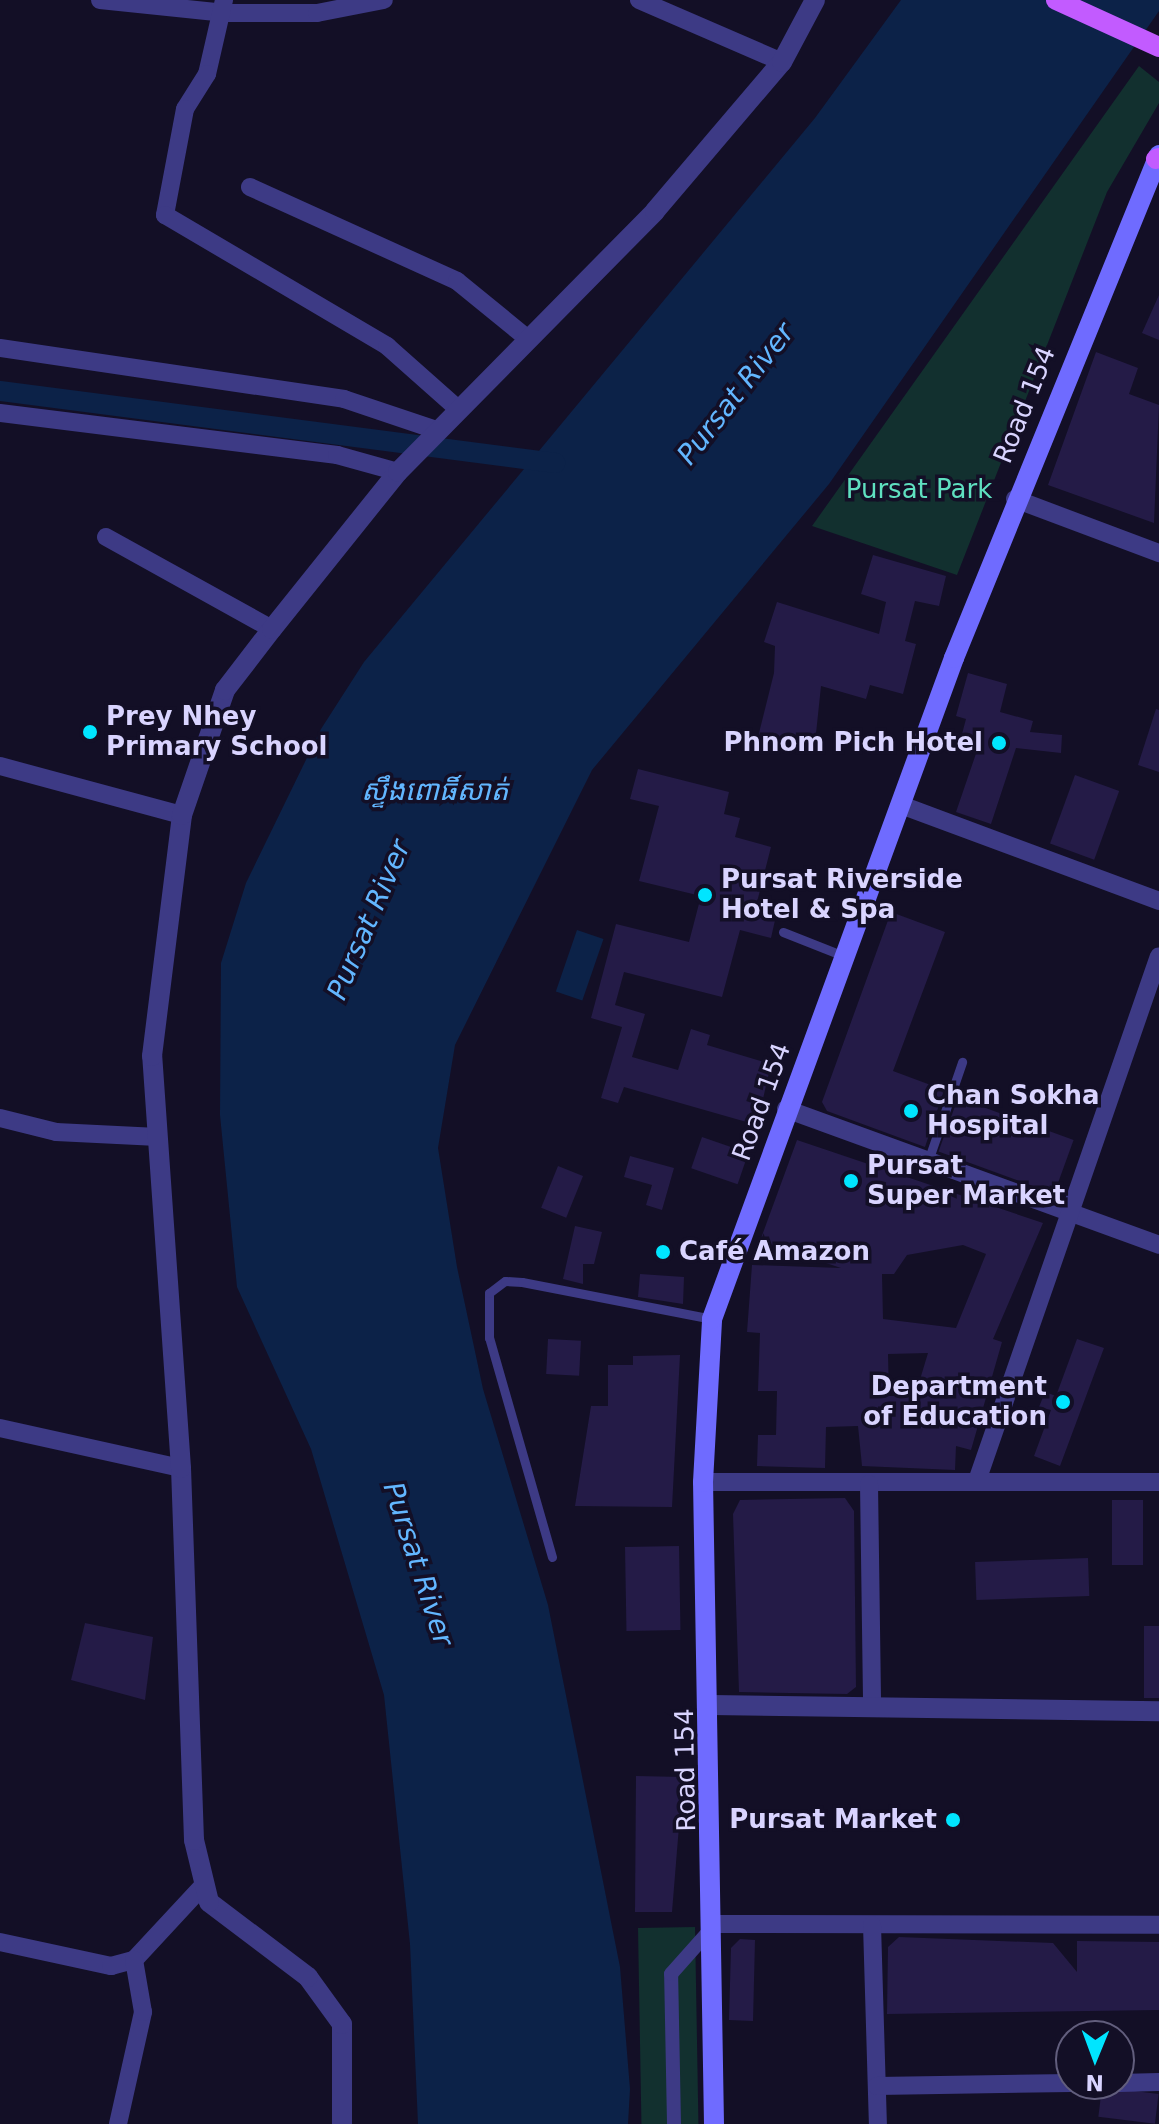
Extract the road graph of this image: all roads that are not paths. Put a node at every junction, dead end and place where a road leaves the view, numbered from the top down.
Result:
1 (100, 0) edge
2 (384, 0) edge
3 (639, 0) edge
4 (815, 0) edge
5 (1056, 0) edge
6 (224, 6) edge
7 (1159, 47) edge
8 (782, 62) junction
9 (1158, 157) edge
10 (250, 187) dead end
11 (528, 339) junction
12 (0, 348) edge
13 (458, 409) junction
14 (0, 413) edge
15 (435, 435) junction
16 (405, 466) junction
17 (1015, 499) junction
18 (106, 537) dead end
19 (1159, 553) edge
20 (272, 629) junction
21 (0, 766) edge
22 (901, 805) junction
23 (182, 815) junction
24 (1159, 901) edge
25 (783, 932) dead end
26 (844, 956) junction
27 (1159, 956) edge
28 (962, 1062) dead end
29 (786, 1109) junction
30 (0, 1118) edge
31 (158, 1137) junction
32 (928, 1162) junction
33 (1066, 1213) junction
34 (1159, 1245) edge
35 (712, 1319) junction
36 (0, 1428) edge
37 (181, 1468) junction
38 (978, 1478) junction
39 (703, 1482) junction
40 (1159, 1482) edge
41 (869, 1484) junction
42 (552, 1557) dead end
43 (711, 1705) junction
44 (872, 1707) junction
45 (1159, 1711) edge
46 (201, 1888) junction
47 (715, 1924) junction
48 (872, 1925) junction
49 (1159, 1925) edge
50 (0, 1942) edge
51 (134, 1960) junction
52 (1159, 2082) edge
53 (1055, 2083) edge
54 (1135, 2083) edge
55 (877, 2086) junction
56 (118, 2124) edge
57 (342, 2124) edge
58 (674, 2124) edge
59 (714, 2124) edge
60 (878, 2124) edge

1 - 6 street
2 - 6 street
3 - 8 street
4 - 8 street
5 - 7 main road
6 - 13 street
8 - 11 street
9 - 17 main road, Road 154
10 - 11 street
11 - 13 street
12 - 15 street
13 - 15 street
14 - 16 street
15 - 16 street
16 - 20 street
17 - 19 street
17 - 22 main road, Road 154
18 - 20 street
20 - 23 street
21 - 23 street
22 - 24 street
22 - 26 main road, Road 154
23 - 31 street
25 - 26 lane
26 - 29 main road, Road 154
27 - 33 street
28 - 32 lane
29 - 32 street
29 - 35 main road, Road 154
30 - 31 street
31 - 37 street
32 - 33 street
33 - 34 street
33 - 38 street
35 - 39 main road, Road 154
35 - 42 lane
36 - 37 street
37 - 46 street
38 - 40 street
38 - 41 street
39 - 41 street
39 - 43 main road, Road 154
41 - 44 street
43 - 44 street
43 - 47 main road, Road 154
44 - 45 street
46 - 51 street
46 - 57 street
47 - 48 street
47 - 58 street
47 - 59 main road, Road 154
48 - 49 street
48 - 55 street
50 - 51 street
51 - 56 street
52 - 54 street
53 - 55 street
55 - 60 street

